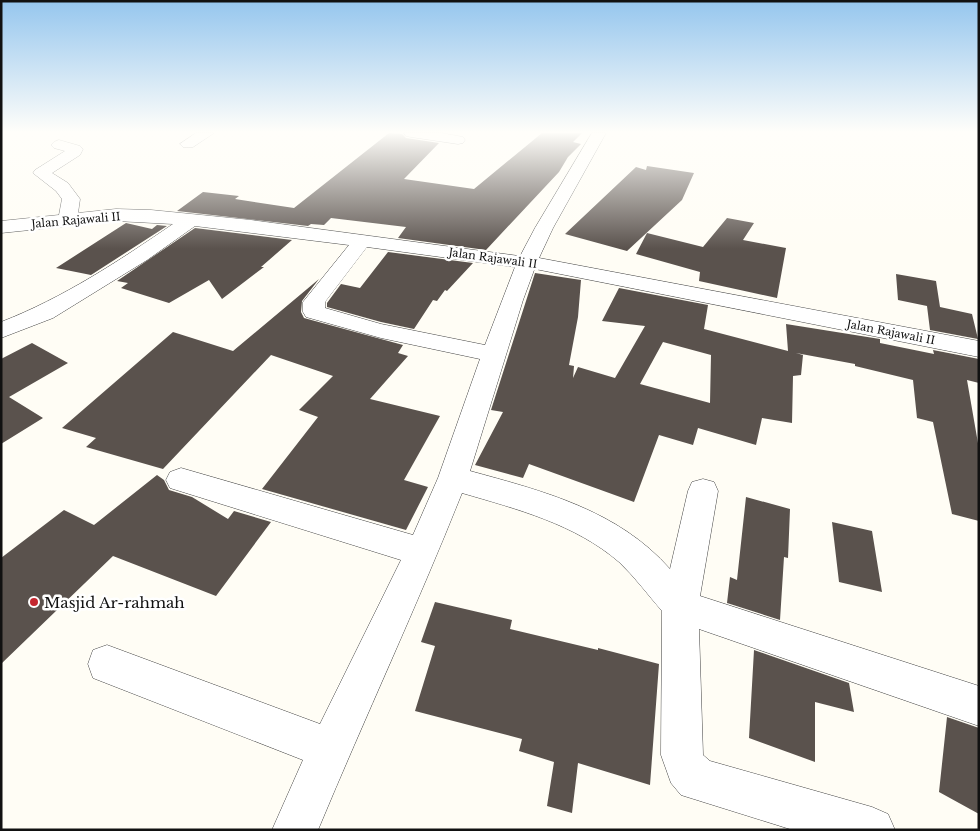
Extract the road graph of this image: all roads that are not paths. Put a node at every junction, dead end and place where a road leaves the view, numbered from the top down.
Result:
1 (43, 172) edge
2 (577, 172) edge
3 (68, 220) junction
4 (191, 220) junction
5 (1, 227) edge
6 (362, 241) junction
7 (527, 262) junction
8 (1, 331) edge
9 (979, 349) edge
10 (494, 354) junction
11 (453, 478) junction
12 (182, 480) dead end
13 (703, 491) dead end
14 (422, 552) junction
15 (680, 606) junction
16 (107, 664) dead end
17 (979, 706) edge
18 (330, 749) junction
19 (295, 830) edge
20 (872, 830) edge

1 - 3 street
2 - 7 street
3 - 4 street, Jalan Rajawali II
3 - 5 street, Jalan Rajawali II
4 - 6 street, Jalan Rajawali II
4 - 8 street
6 - 7 street, Jalan Rajawali II
6 - 10 street
7 - 9 street, Jalan Rajawali II
7 - 10 street
10 - 11 street
11 - 14 street
11 - 15 street
12 - 14 street
13 - 15 street
14 - 18 street
15 - 17 street
15 - 20 street
16 - 18 street
18 - 19 street

